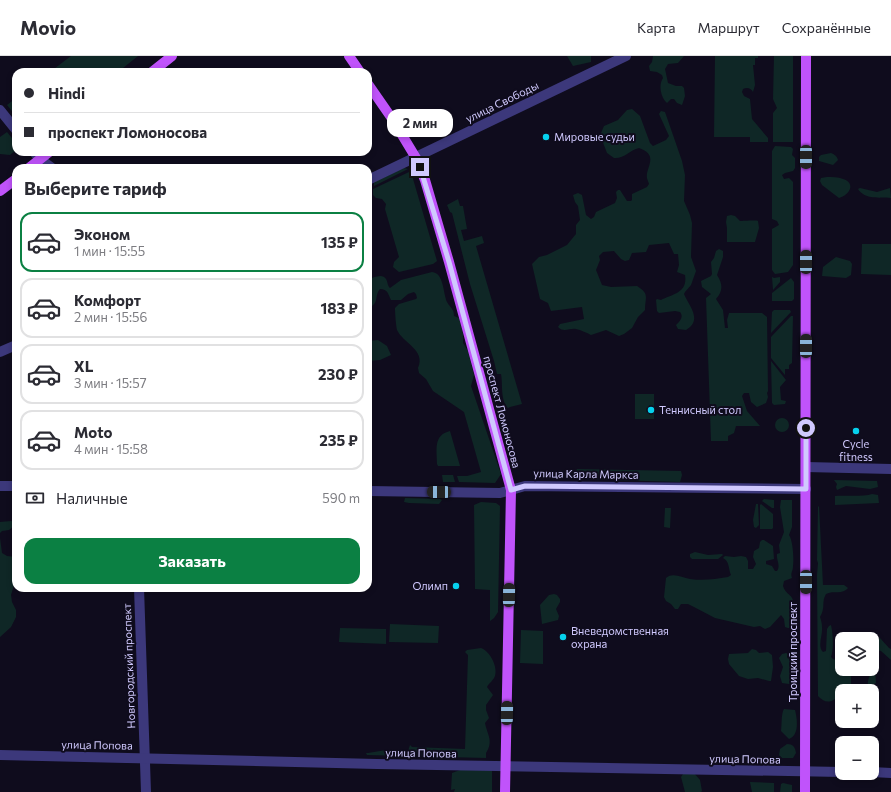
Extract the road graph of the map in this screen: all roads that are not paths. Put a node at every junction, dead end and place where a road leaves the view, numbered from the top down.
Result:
1 (172, 56) edge
2 (349, 56) edge
3 (626, 56) edge
4 (806, 56) edge
5 (157, 68) edge
6 (357, 68) edge
7 (372, 90) edge
8 (0, 110) edge
9 (12, 125) edge
10 (37, 156) edge
11 (416, 158) junction
12 (47, 164) edge
13 (372, 178) edge
14 (12, 182) edge
15 (0, 191) edge
16 (12, 347) edge
17 (0, 352) edge
18 (806, 467) junction
19 (891, 469) edge
20 (0, 486) edge
21 (12, 486) edge
22 (806, 489) junction
23 (511, 490) junction
24 (372, 491) edge
25 (139, 592) edge
26 (0, 755) edge
27 (145, 759) junction
28 (506, 766) junction
29 (805, 771) junction
30 (835, 772) edge
31 (879, 772) edge
32 (891, 772) edge
33 (146, 792) edge
34 (505, 792) edge
35 (805, 792) edge

1 - 5 main road
2 - 6 main road
3 - 11 street, улица Свободы
4 - 18 main road, Троицкий проспект
7 - 11 main road, проспект Ломоносова
8 - 9 street
10 - 12 street
11 - 13 street, улица Свободы
11 - 23 main road, проспект Ломоносова
14 - 15 main road
16 - 17 street
18 - 19 street
18 - 22 main road, Троицкий проспект
20 - 21 street
22 - 23 street, улица Карла Маркса
22 - 29 main road, Троицкий проспект
23 - 24 street, улица Карла Маркса
23 - 28 main road, проспект Ломоносова
25 - 27 street, Новгородский проспект
26 - 27 street, улица Попова
27 - 28 street, улица Попова
27 - 33 street, Новгородский проспект
28 - 29 street, улица Попова
28 - 34 main road, проспект Ломоносова
29 - 30 street, улица Попова
29 - 35 main road, Троицкий проспект
31 - 32 street

